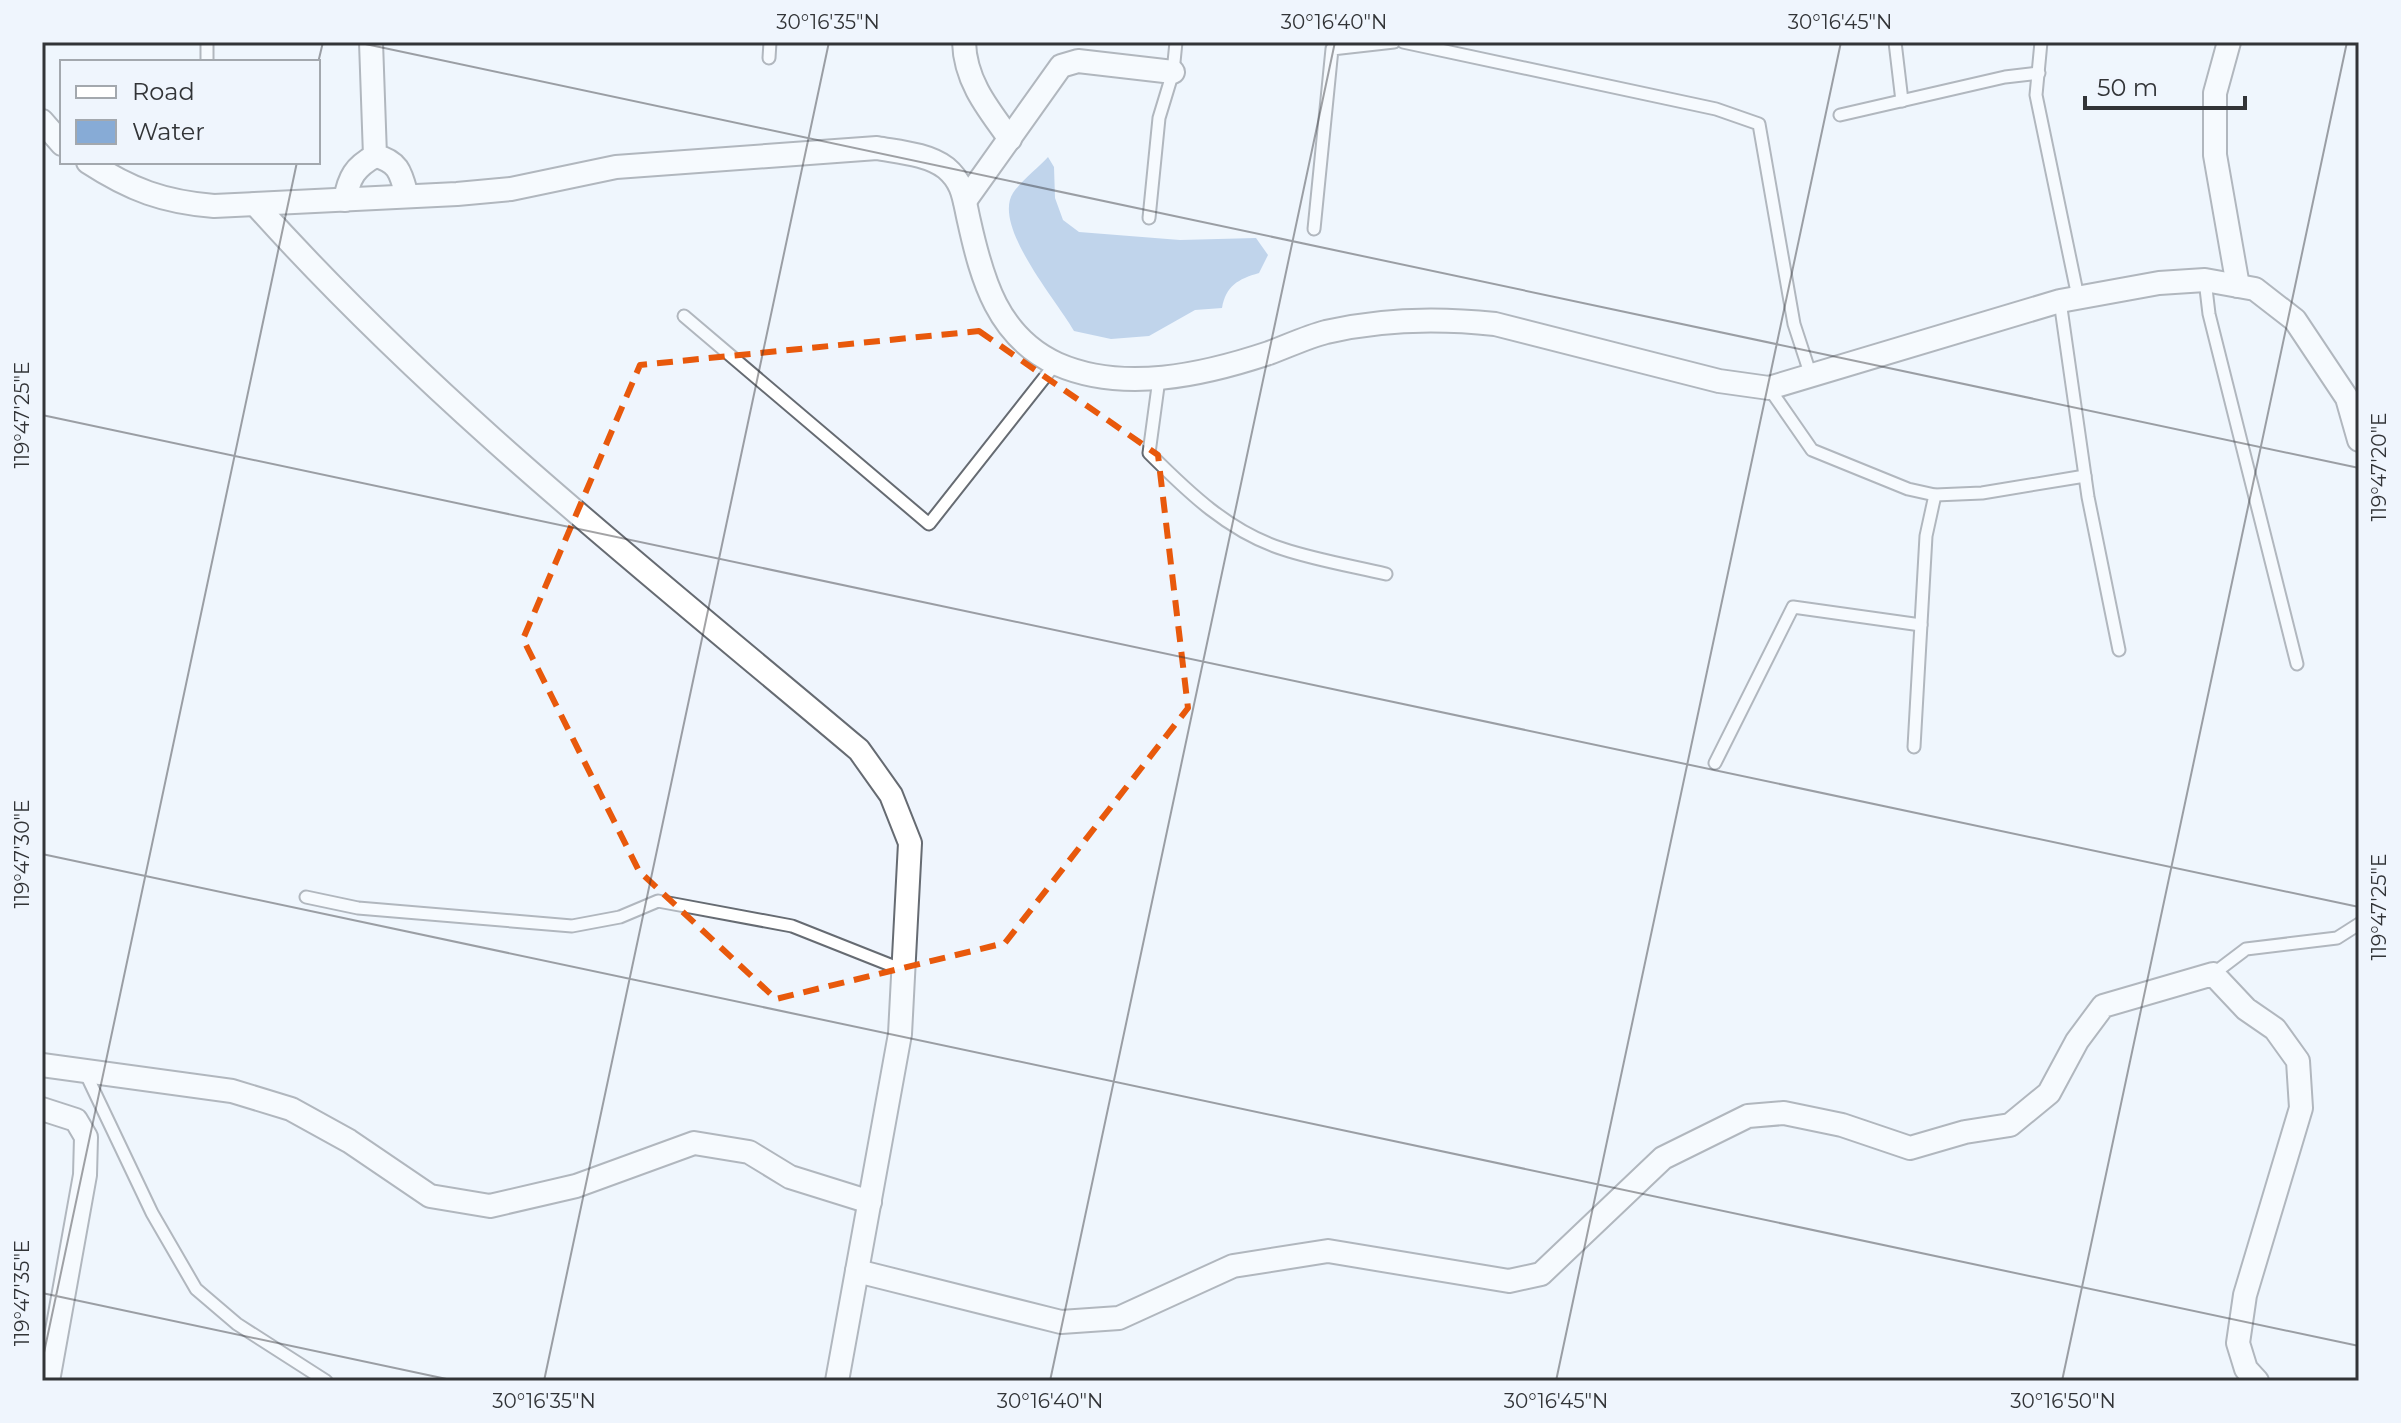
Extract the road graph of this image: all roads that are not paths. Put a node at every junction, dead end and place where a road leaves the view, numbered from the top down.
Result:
1 (371, 42) edge
2 (770, 42) edge
3 (964, 42) edge
4 (1176, 42) edge
5 (1394, 42) edge
6 (1403, 42) edge
7 (1895, 42) edge
8 (2041, 42) edge
9 (2229, 42) edge
10 (769, 58) dead end
11 (1173, 72) junction
12 (2039, 73) junction
13 (1902, 101) junction
14 (1840, 115) dead end
15 (42, 121) edge
16 (1010, 139) junction
17 (60, 142) edge
18 (375, 156) junction
19 (91, 164) edge
20 (407, 196) junction
21 (345, 200) junction
22 (965, 201) junction
23 (255, 204) junction
24 (1149, 218) dead end
25 (1314, 229) dead end
26 (2205, 280) junction
27 (2238, 286) junction
28 (2069, 299) junction
29 (684, 316) dead end
30 (1056, 363) junction
31 (1811, 376) junction
32 (1159, 379) junction
33 (1769, 388) junction
34 (2359, 440) edge
35 (2085, 476) junction
36 (1935, 495) junction
37 (1386, 574) dead end
38 (1921, 625) junction
39 (2119, 650) dead end
40 (2297, 664) dead end
41 (1914, 747) dead end
42 (1715, 763) dead end
43 (306, 897) dead end
44 (2359, 924) edge
45 (903, 970) junction
46 (2213, 974) junction
47 (42, 1065) edge
48 (84, 1071) junction
49 (42, 1109) edge
50 (870, 1202) junction
51 (857, 1271) junction
52 (46, 1375) edge
53 (326, 1381) edge
54 (837, 1381) edge
55 (2257, 1381) edge

1 - 18 street
2 - 10 lane
3 - 16 street
4 - 11 lane
5 - 25 lane
6 - 31 lane
7 - 13 lane
8 - 12 lane
9 - 27 street
11 - 16 street
11 - 24 lane
12 - 13 lane
12 - 28 lane
13 - 14 lane
15 - 17 street
16 - 22 street
18 - 20 street
18 - 21 street
19 - 23 street
20 - 21 street
20 - 22 street
21 - 23 street
22 - 30 street
23 - 45 street
26 - 27 street
26 - 28 street
26 - 40 lane
27 - 34 street
28 - 31 street
28 - 35 lane
29 - 30 lane
30 - 32 street
31 - 33 street
32 - 33 street
32 - 37 lane
33 - 36 lane
35 - 36 lane
35 - 39 lane
36 - 38 lane
38 - 41 lane
38 - 42 lane
43 - 45 lane
44 - 46 lane
45 - 50 street
46 - 51 street
46 - 55 street
47 - 48 street
48 - 50 street
48 - 53 lane
49 - 52 street
50 - 51 street
51 - 54 street

